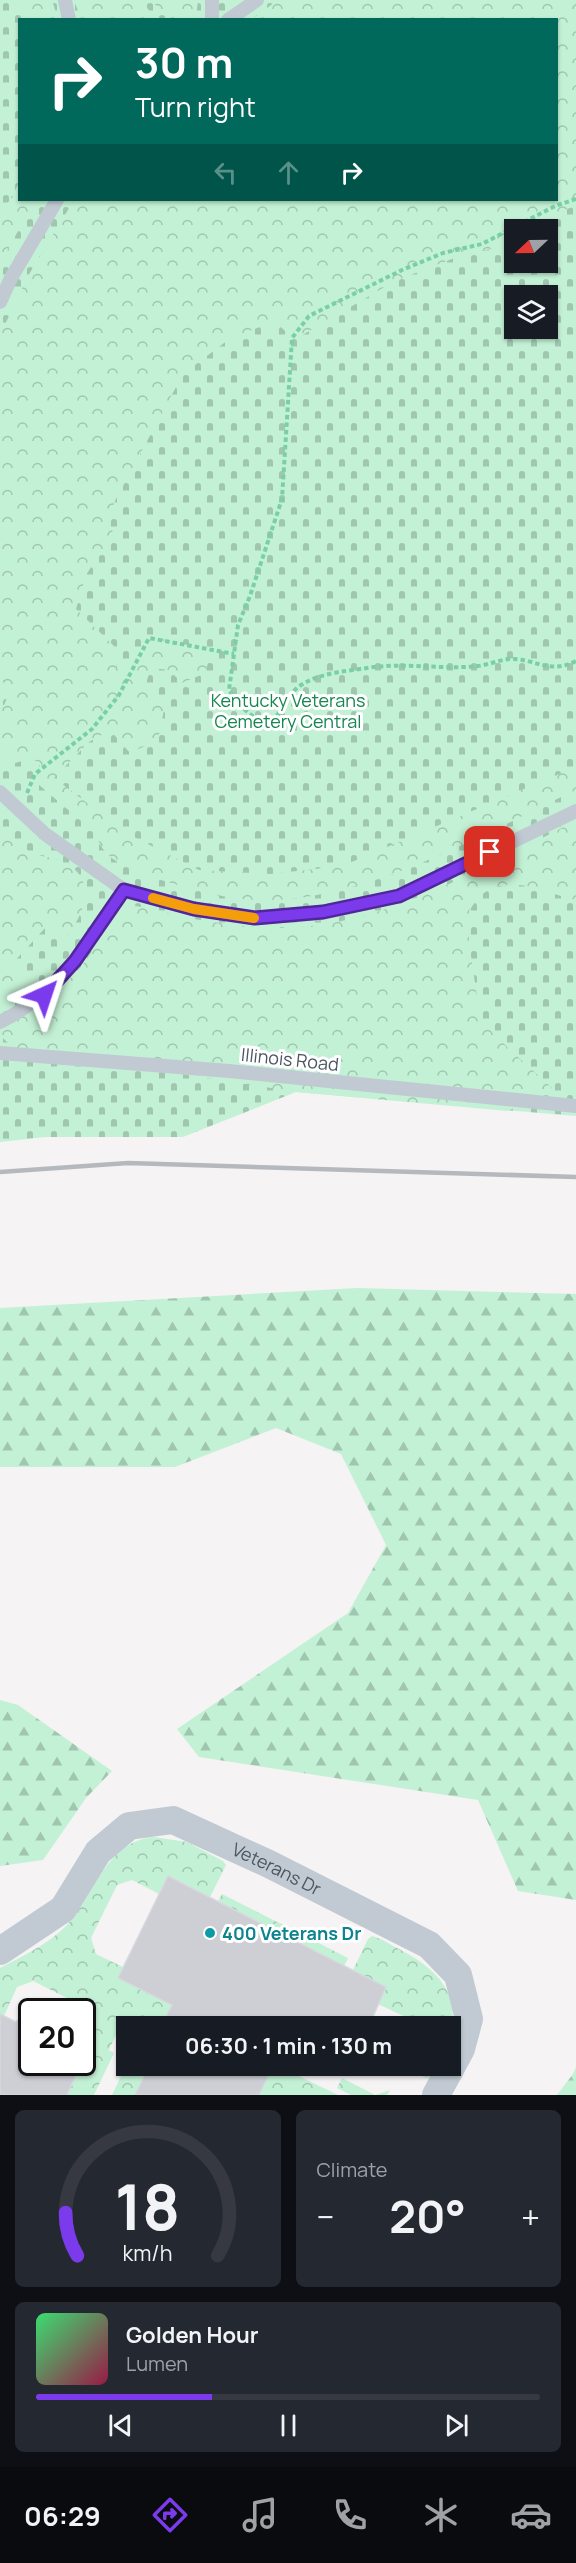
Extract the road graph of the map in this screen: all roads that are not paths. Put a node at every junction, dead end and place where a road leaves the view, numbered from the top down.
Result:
1 (65, 0) edge
2 (212, 0) edge
3 (257, 0) edge
4 (69, 18) edge
5 (212, 18) edge
6 (231, 18) edge
7 (56, 201) edge
8 (0, 302) edge
9 (0, 792) edge
10 (576, 811) edge
11 (124, 890) junction
12 (0, 1022) edge
13 (0, 1053) edge
14 (576, 1106) edge
15 (0, 1951) edge
16 (436, 2095) edge

1 - 4 lane
2 - 5 lane
3 - 6 lane
7 - 8 lane
9 - 11 lane
10 - 11 lane
11 - 12 lane
13 - 14 lane, Illinois Road
15 - 16 street, Veterans Dr

